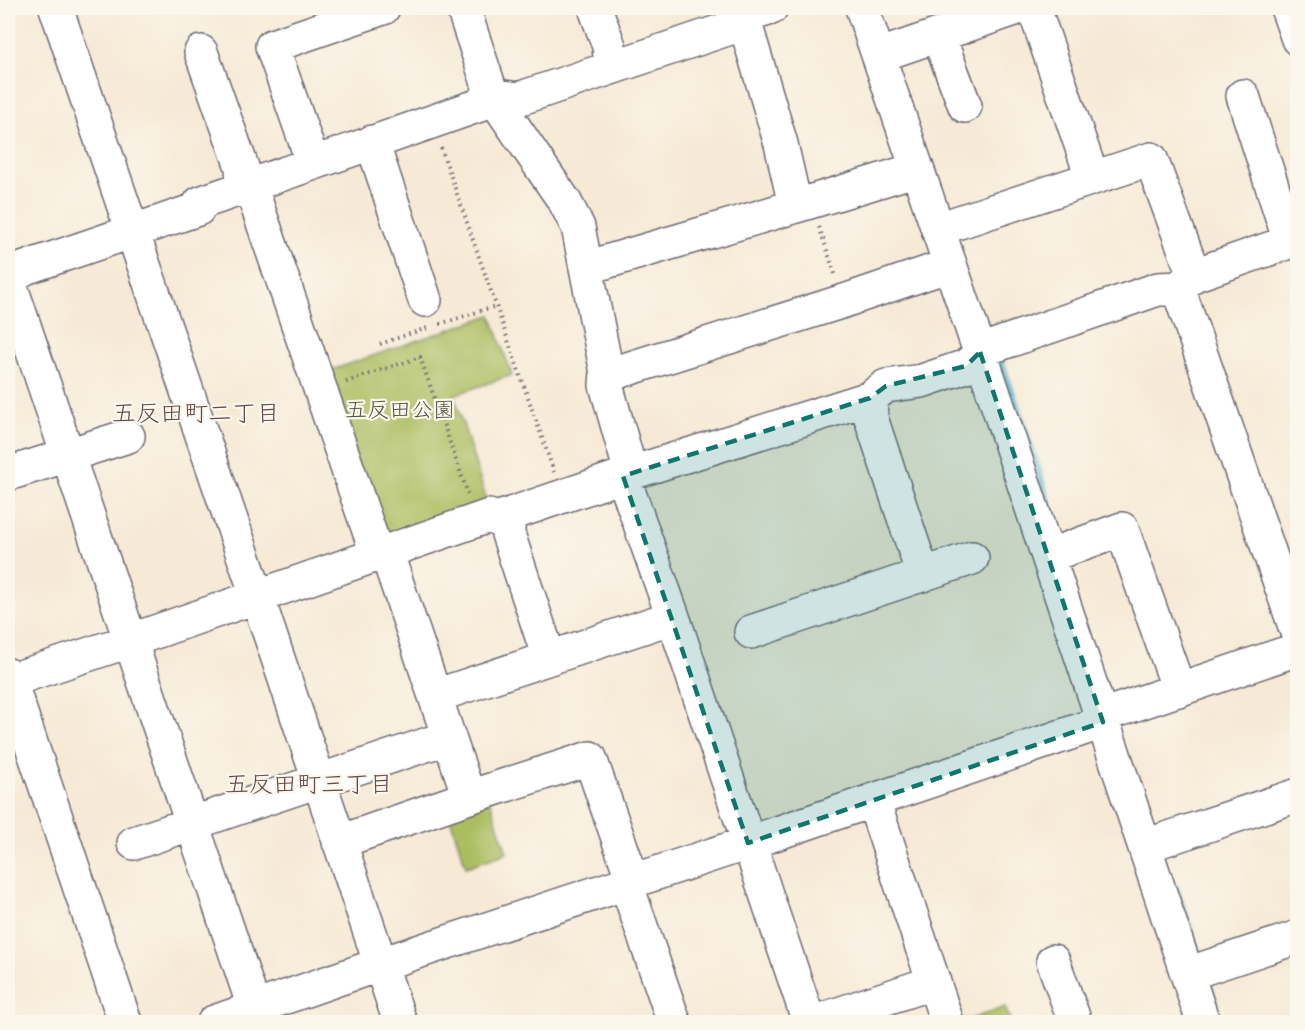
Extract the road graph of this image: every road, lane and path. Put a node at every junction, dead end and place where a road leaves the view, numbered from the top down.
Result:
1 (56, 8) edge
2 (384, 8) edge
3 (463, 8) edge
4 (595, 8) edge
5 (862, 8) edge
6 (1018, 8) edge
7 (1034, 8) edge
8 (1287, 8) edge
9 (758, 15) edge
10 (938, 35) junction
11 (1298, 39) edge
12 (201, 52) dead end
13 (888, 52) junction
14 (611, 68) junction
15 (492, 95) junction
16 (1243, 96) dead end
17 (965, 106) dead end
18 (432, 122) junction
19 (372, 142) junction
20 (313, 163) junction
21 (917, 169) junction
22 (1092, 177) junction
23 (246, 186) junction
24 (803, 204) junction
25 (948, 226) junction
26 (132, 231) junction
27 (1294, 240) edge
28 (950, 265) junction
29 (586, 268) junction
30 (8, 278) edge
31 (1186, 281) junction
32 (425, 300) dead end
33 (844, 301) junction
34 (989, 348) junction
35 (607, 373) junction
36 (321, 390) junction
37 (870, 398) junction
38 (128, 436) dead end
39 (66, 454) junction
40 (8, 474) edge
41 (627, 474) junction
42 (557, 482) dead end
43 (492, 517) junction
44 (381, 553) junction
45 (1058, 553) junction
46 (972, 558) dead end
47 (923, 575) junction
48 (257, 596) junction
49 (673, 617) junction
50 (751, 632) dead end
51 (1298, 635) edge
52 (129, 641) junction
53 (1298, 649) edge
54 (549, 658) junction
55 (8, 678) edge
56 (1179, 690) junction
57 (435, 696) junction
58 (1110, 715) junction
59 (449, 737) junction
60 (318, 781) junction
61 (1298, 795) edge
62 (469, 797) junction
63 (873, 800) junction
64 (192, 824) junction
65 (339, 842) junction
66 (1155, 842) junction
67 (134, 843) dead end
68 (748, 843) junction
69 (630, 882) junction
70 (1298, 937) edge
71 (1053, 961) dead end
72 (381, 964) junction
73 (1197, 970) junction
74 (934, 982) junction
75 (257, 1016) edge
76 (125, 1023) edge
77 (214, 1023) edge
78 (400, 1023) edge
79 (674, 1023) edge
80 (809, 1023) edge
81 (814, 1023) edge
82 (947, 1023) edge
83 (1075, 1023) edge
84 (1203, 1023) edge

1 - 26 street
2 - 20 street
3 - 15 street
4 - 14 street
5 - 13 street
6 - 10 street
7 - 22 street
8 - 11 street
9 - 14 street
9 - 24 street
10 - 13 street
10 - 17 street
12 - 23 street
13 - 21 street
14 - 15 street
15 - 18 street
15 - 29 street
16 - 27 street
18 - 19 street
18 - 42 path
19 - 20 street
19 - 32 street
20 - 23 street
21 - 24 street
21 - 25 street
22 - 25 street
22 - 31 street
23 - 26 street
23 - 36 street
24 - 29 street
24 - 33 path
25 - 28 street
26 - 30 street
26 - 48 street
27 - 31 street
28 - 33 street
28 - 34 street
29 - 35 street
30 - 39 street
31 - 34 street
31 - 51 street
33 - 35 street
34 - 37 street
34 - 45 street
35 - 41 street
36 - 43 path
36 - 44 street
37 - 41 street
37 - 47 street
38 - 39 street
39 - 40 street
39 - 52 street
41 - 43 street
41 - 49 street
43 - 44 street
43 - 54 street
44 - 48 street
44 - 57 street
45 - 56 street
45 - 58 street
46 - 47 street
47 - 50 street
48 - 52 street
48 - 60 street
49 - 54 street
49 - 68 street
52 - 55 street
52 - 64 street
53 - 56 street
54 - 57 street
55 - 76 street
56 - 58 street
57 - 59 street
58 - 63 street
58 - 66 street
59 - 60 street
59 - 62 street
60 - 64 street
60 - 65 street
61 - 66 street
62 - 65 street
62 - 69 street
63 - 68 street
63 - 74 street
64 - 67 street
64 - 75 street
65 - 72 street
66 - 73 street
68 - 69 street
68 - 80 street
69 - 72 street
69 - 79 street
70 - 73 street
71 - 83 street
72 - 75 street
72 - 78 street
73 - 84 street
74 - 81 street
74 - 82 street
75 - 77 street

